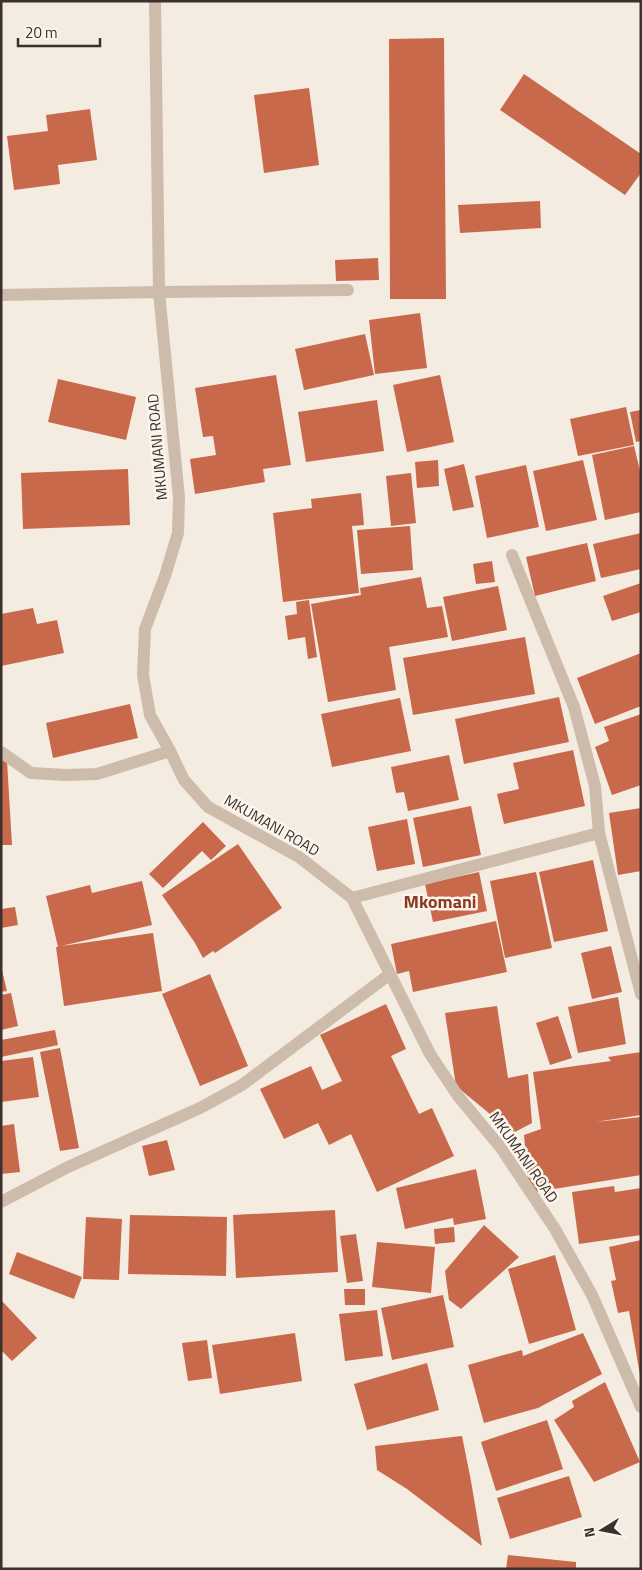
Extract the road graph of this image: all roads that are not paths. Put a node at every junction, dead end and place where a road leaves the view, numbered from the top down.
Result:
1 (155, 1) edge
2 (348, 290) dead end
3 (159, 292) junction
4 (1, 294) edge
5 (512, 555) dead end
6 (170, 751) junction
7 (1, 752) edge
8 (599, 834) junction
9 (352, 898) junction
10 (390, 974) junction
11 (641, 994) edge
12 (1, 1202) edge
13 (641, 1407) edge

1 - 3 street, MKUMANI ROAD
2 - 3 street
3 - 4 street
3 - 6 street, MKUMANI ROAD
5 - 8 street
6 - 7 street
6 - 9 street, MKUMANI ROAD
8 - 9 street
8 - 11 street
9 - 10 street, MKUMANI ROAD
10 - 12 street
10 - 13 street, MKUMANI ROAD

